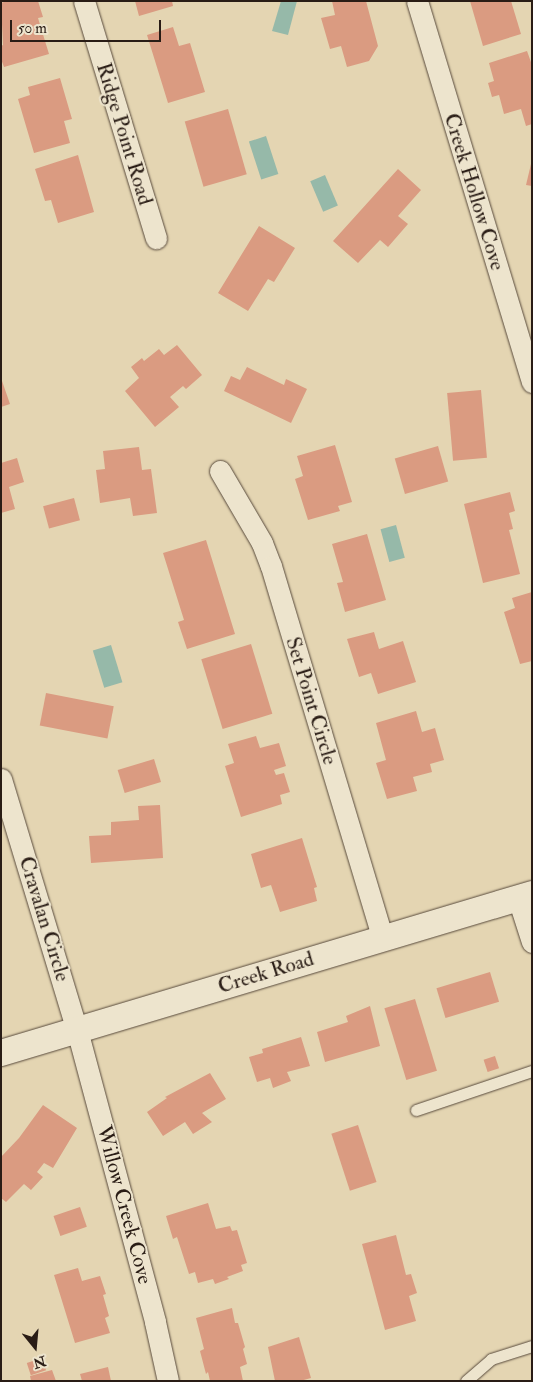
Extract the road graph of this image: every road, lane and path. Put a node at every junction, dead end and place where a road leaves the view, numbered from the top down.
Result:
1 (84, 1) edge
2 (417, 1) edge
3 (156, 238) dead end
4 (532, 382) edge
5 (220, 471) dead end
6 (1, 780) edge
7 (525, 896) edge
8 (383, 938) junction
9 (532, 942) edge
10 (77, 1030) junction
11 (1, 1053) edge
12 (532, 1071) edge
13 (416, 1110) dead end
14 (532, 1346) edge
15 (168, 1381) edge
16 (466, 1381) edge

1 - 3 street, Ridge Point Road
2 - 4 street, Creek Hollow Cove
5 - 8 street, Set Point Circle
6 - 10 street, Cravalan Circle
7 - 8 street, Creek Road
7 - 9 street
8 - 10 street, Creek Road
10 - 11 street, Creek Road
10 - 15 street, Willow Creek Cove
12 - 13 lane
14 - 16 lane

